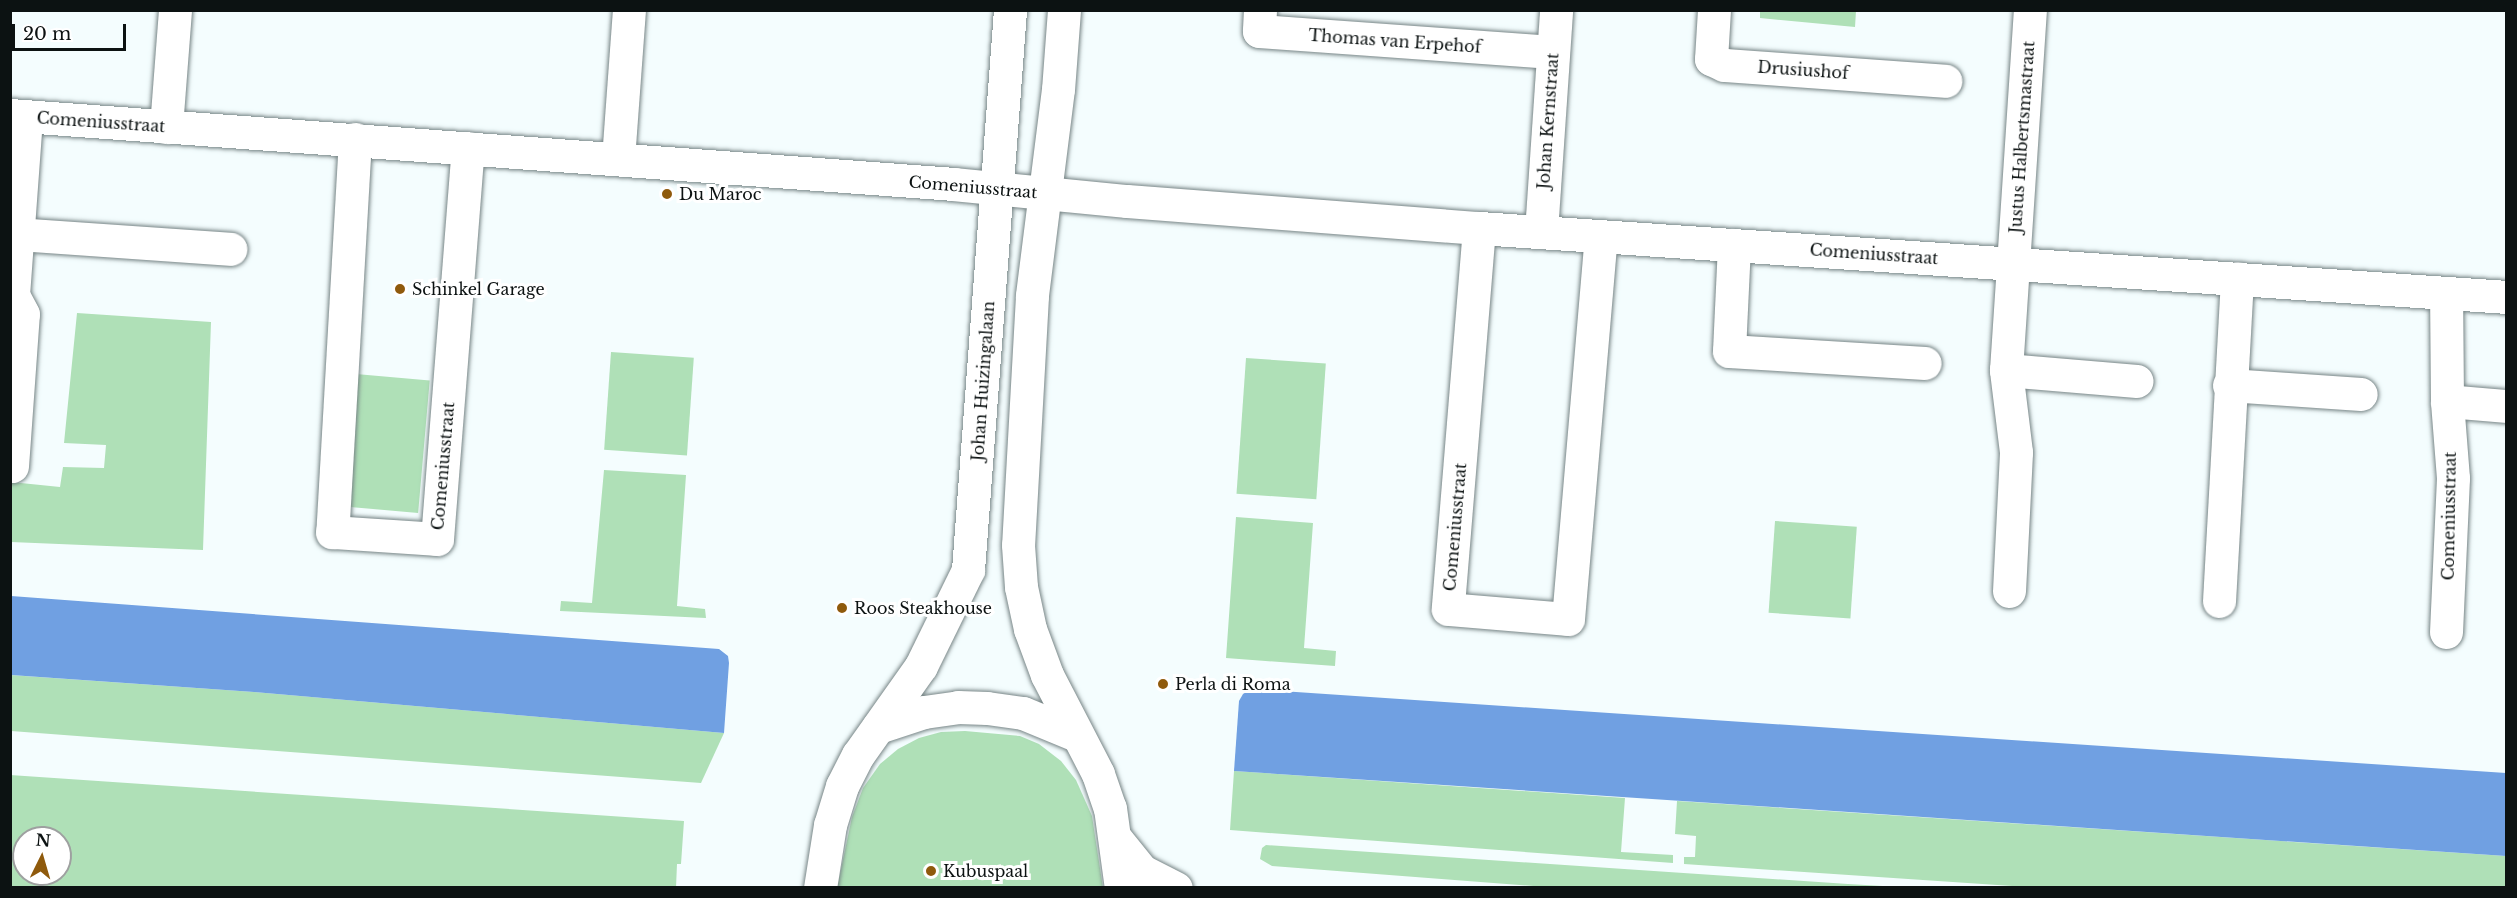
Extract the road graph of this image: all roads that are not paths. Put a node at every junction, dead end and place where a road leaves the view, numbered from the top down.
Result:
1 (175, 10) edge
2 (629, 10) edge
3 (1010, 10) edge
4 (1064, 10) edge
5 (1260, 10) edge
6 (1556, 10) edge
7 (1714, 10) edge
8 (2030, 10) edge
9 (1552, 52) junction
10 (1945, 81) dead end
11 (18, 116) edge
12 (166, 128) junction
13 (355, 139) junction
14 (468, 148) junction
15 (618, 159) junction
16 (997, 189) junction
17 (1047, 193) junction
18 (1479, 228) junction
19 (1541, 232) junction
20 (17, 234) junction
21 (1601, 236) junction
22 (1734, 245) junction
23 (230, 249) dead end
24 (2014, 263) junction
25 (2237, 279) junction
26 (2446, 293) junction
27 (2506, 297) edge
28 (1925, 363) dead end
29 (2006, 370) junction
30 (2137, 381) dead end
31 (2229, 385) junction
32 (2361, 394) dead end
33 (2447, 401) junction
34 (2506, 406) edge
35 (12, 466) dead end
36 (2009, 591) dead end
37 (2219, 601) dead end
38 (2446, 632) dead end
39 (878, 727) junction
40 (1076, 735) junction
41 (1116, 840) junction
42 (820, 888) edge
43 (1121, 888) edge
44 (1176, 888) edge

1 - 12 street
2 - 15 street
3 - 16 street, Johan Huizingalaan
4 - 17 street
5 - 9 street, Thomas van Erpehof
6 - 9 street, Johan Kernstraat
7 - 10 street, Drusiushof
8 - 24 street, Justus Halbertsmastraat
9 - 19 street, Johan Kernstraat
11 - 12 street, Comeniusstraat
11 - 20 street, Comeniusstraat
12 - 13 street, Comeniusstraat
13 - 14 street, Comeniusstraat
13 - 14 street, Comeniusstraat
14 - 15 street, Comeniusstraat
15 - 16 street, Comeniusstraat
16 - 17 street, Comeniusstraat
16 - 39 street, Johan Huizingalaan
17 - 18 street, Comeniusstraat
17 - 40 street
18 - 19 street, Comeniusstraat
18 - 21 street, Comeniusstraat
19 - 21 street, Comeniusstraat
20 - 23 street
20 - 35 street, Comeniusstraat
21 - 22 street, Comeniusstraat
22 - 24 street, Comeniusstraat
22 - 28 street
24 - 25 street, Comeniusstraat
24 - 29 street
25 - 26 street, Comeniusstraat
25 - 31 street
26 - 27 street, Comeniusstraat
26 - 33 street, Comeniusstraat
29 - 30 street
29 - 36 street
31 - 32 street
31 - 37 street
33 - 34 street
33 - 38 street, Comeniusstraat
39 - 40 street
39 - 42 street, Johan Huizingalaan
40 - 41 street
41 - 43 street
41 - 44 street

